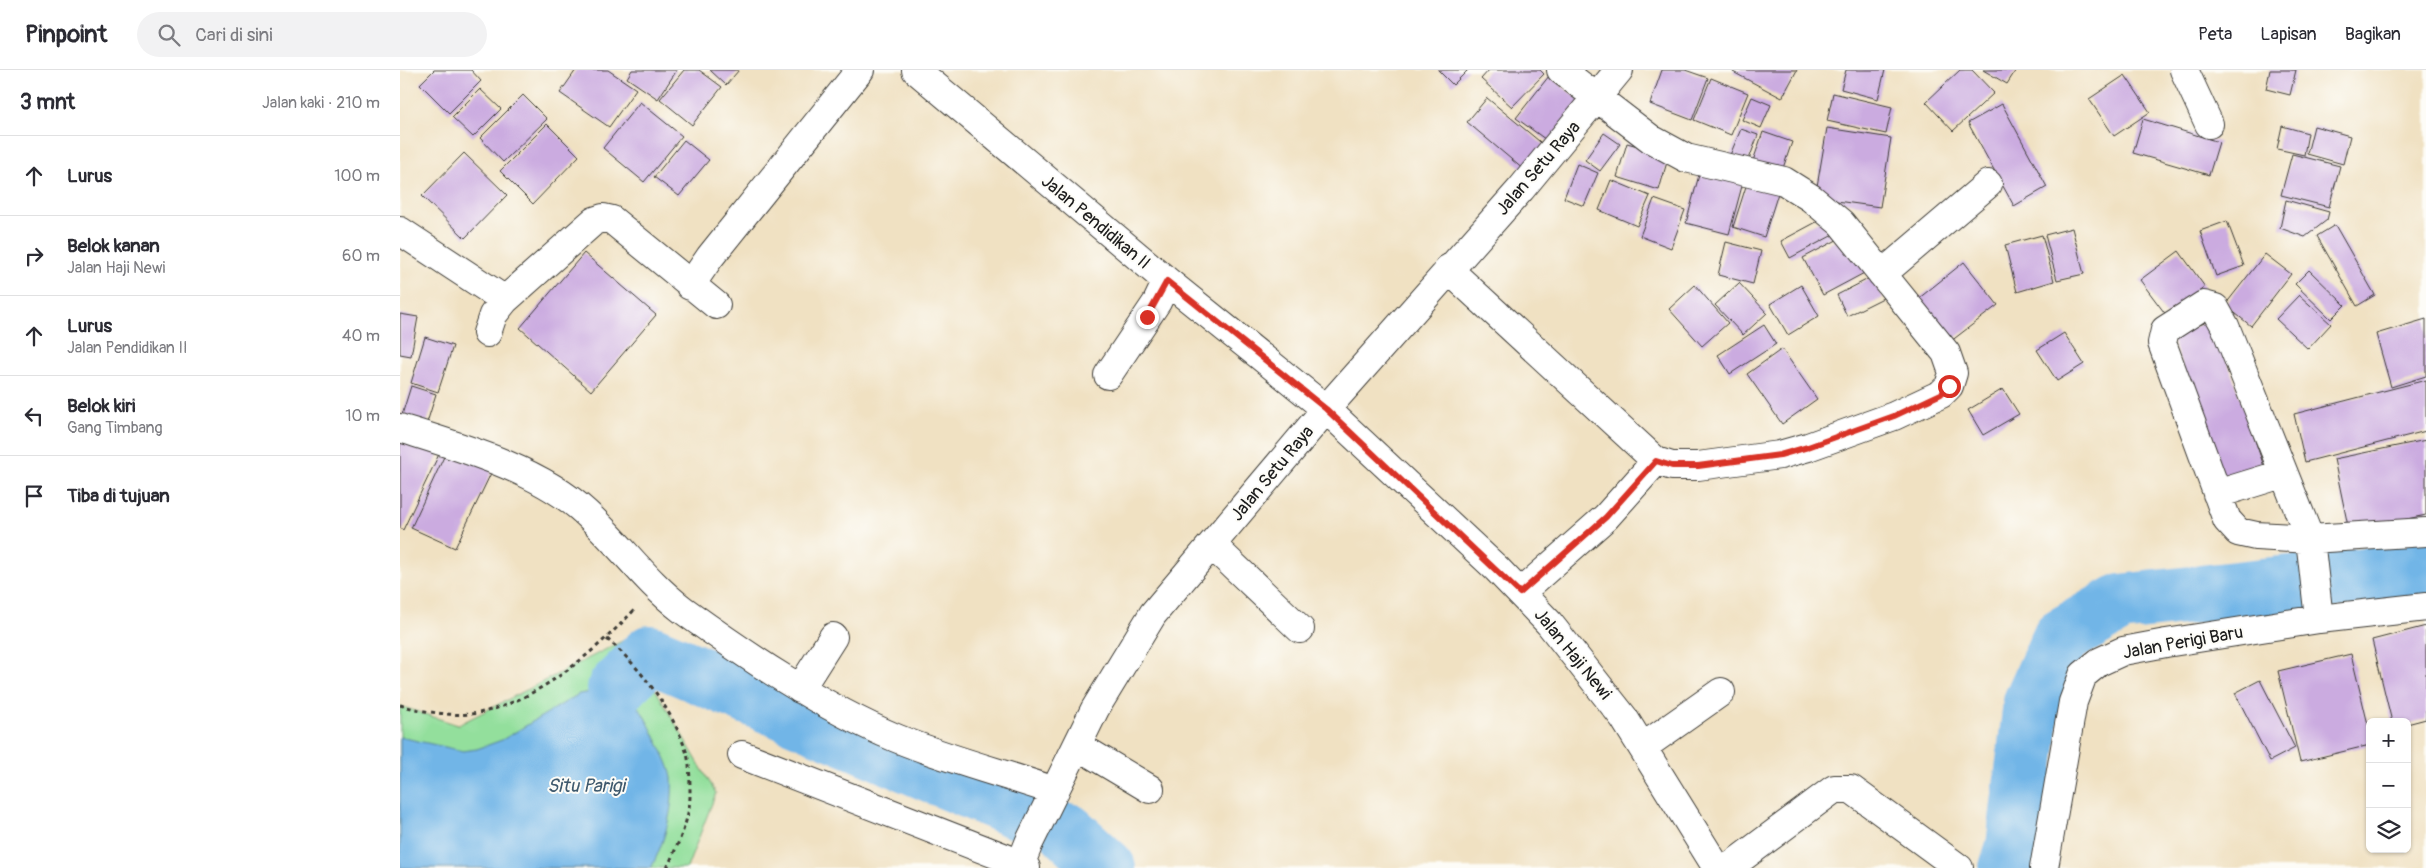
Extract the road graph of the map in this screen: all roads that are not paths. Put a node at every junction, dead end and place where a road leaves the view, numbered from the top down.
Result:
1 (860, 70) edge
2 (916, 70) edge
3 (1561, 70) edge
4 (1619, 70) edge
5 (2184, 70) edge
6 (1597, 99) junction
7 (2208, 124) dead end
8 (1988, 184) dead end
9 (400, 231) edge
10 (1448, 269) junction
11 (1882, 274) junction
12 (1167, 281) junction
13 (690, 286) junction
14 (505, 300) junction
15 (716, 305) dead end
16 (487, 333) dead end
17 (1108, 375) dead end
18 (1326, 409) junction
19 (400, 428) edge
20 (1656, 461) junction
21 (2282, 474) junction
22 (2217, 494) junction
23 (2426, 532) edge
24 (2310, 538) junction
25 (1212, 545) junction
26 (1520, 593) junction
27 (2426, 607) edge
28 (2318, 611) junction
29 (1300, 629) dead end
30 (833, 637) dead end
31 (800, 689) junction
32 (1720, 692) dead end
33 (1078, 746) junction
34 (1643, 747) junction
35 (742, 755) dead end
36 (1150, 790) dead end
37 (1051, 798) junction
38 (1024, 861) edge
39 (1717, 868) edge
40 (1728, 868) edge
41 (1959, 868) edge
42 (2044, 868) edge

1 - 13 street
2 - 12 street, Jalan Pendidikan II
3 - 6 street
4 - 6 street, Jalan Setu Raya
5 - 7 street
6 - 10 street, Jalan Setu Raya
6 - 11 street
8 - 11 street
9 - 14 street
10 - 18 street, Jalan Setu Raya
10 - 20 street
11 - 20 street
12 - 17 street
12 - 18 street, Jalan Pendidikan II
13 - 14 street
13 - 15 street
14 - 16 street
18 - 25 street, Jalan Setu Raya
18 - 26 street, Jalan Haji Newi
19 - 31 street
20 - 26 street
21 - 22 street
21 - 22 street
21 - 24 street
22 - 24 street
23 - 24 street
24 - 28 street
25 - 29 street
25 - 33 street, Jalan Setu Raya
26 - 34 street, Jalan Haji Newi
27 - 28 street, Jalan Perigi Baru
28 - 42 street, Jalan Perigi Baru
30 - 31 street
31 - 37 street
32 - 34 street
33 - 36 street
33 - 37 street, Jalan Setu Raya
34 - 39 street, Jalan Haji Newi
35 - 38 street
37 - 38 street, Jalan Setu Raya
40 - 41 street

